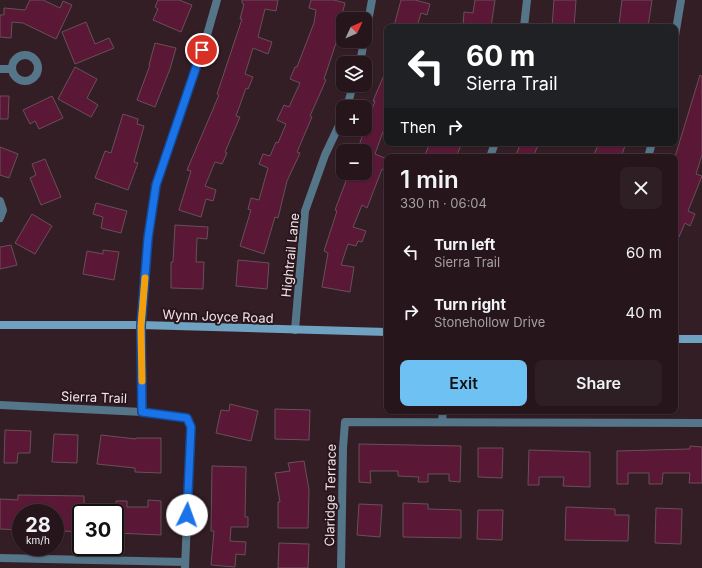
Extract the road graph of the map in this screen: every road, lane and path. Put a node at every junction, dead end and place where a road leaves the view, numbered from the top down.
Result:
1 (218, 0) edge
2 (372, 0) edge
3 (527, 0) edge
4 (681, 0) edge
5 (370, 12) edge
6 (524, 24) edge
7 (677, 24) edge
8 (0, 69) edge
9 (12, 70) dead end
10 (336, 132) edge
11 (0, 201) edge
12 (0, 218) edge
13 (0, 325) edge
14 (141, 326) junction
15 (295, 330) junction
16 (384, 332) edge
17 (678, 339) edge
18 (702, 339) edge
19 (0, 405) edge
20 (142, 412) junction
21 (443, 414) edge
22 (442, 422) junction
23 (702, 423) edge
24 (0, 558) edge
25 (185, 565) edge
26 (341, 568) edge

1 - 14 street
2 - 5 street
3 - 6 street
4 - 7 street
8 - 9 street
10 - 15 street, Hightrail Lane
11 - 12 street
13 - 14 street, Wynn Joyce Road
14 - 15 street, Wynn Joyce Road
14 - 20 street
15 - 16 street, Wynn Joyce Road
17 - 18 street
19 - 20 street, Sierra Trail
20 - 25 street, Sierra Trail
21 - 22 street
22 - 23 street
22 - 26 street, Claridge Terrace
24 - 25 street

